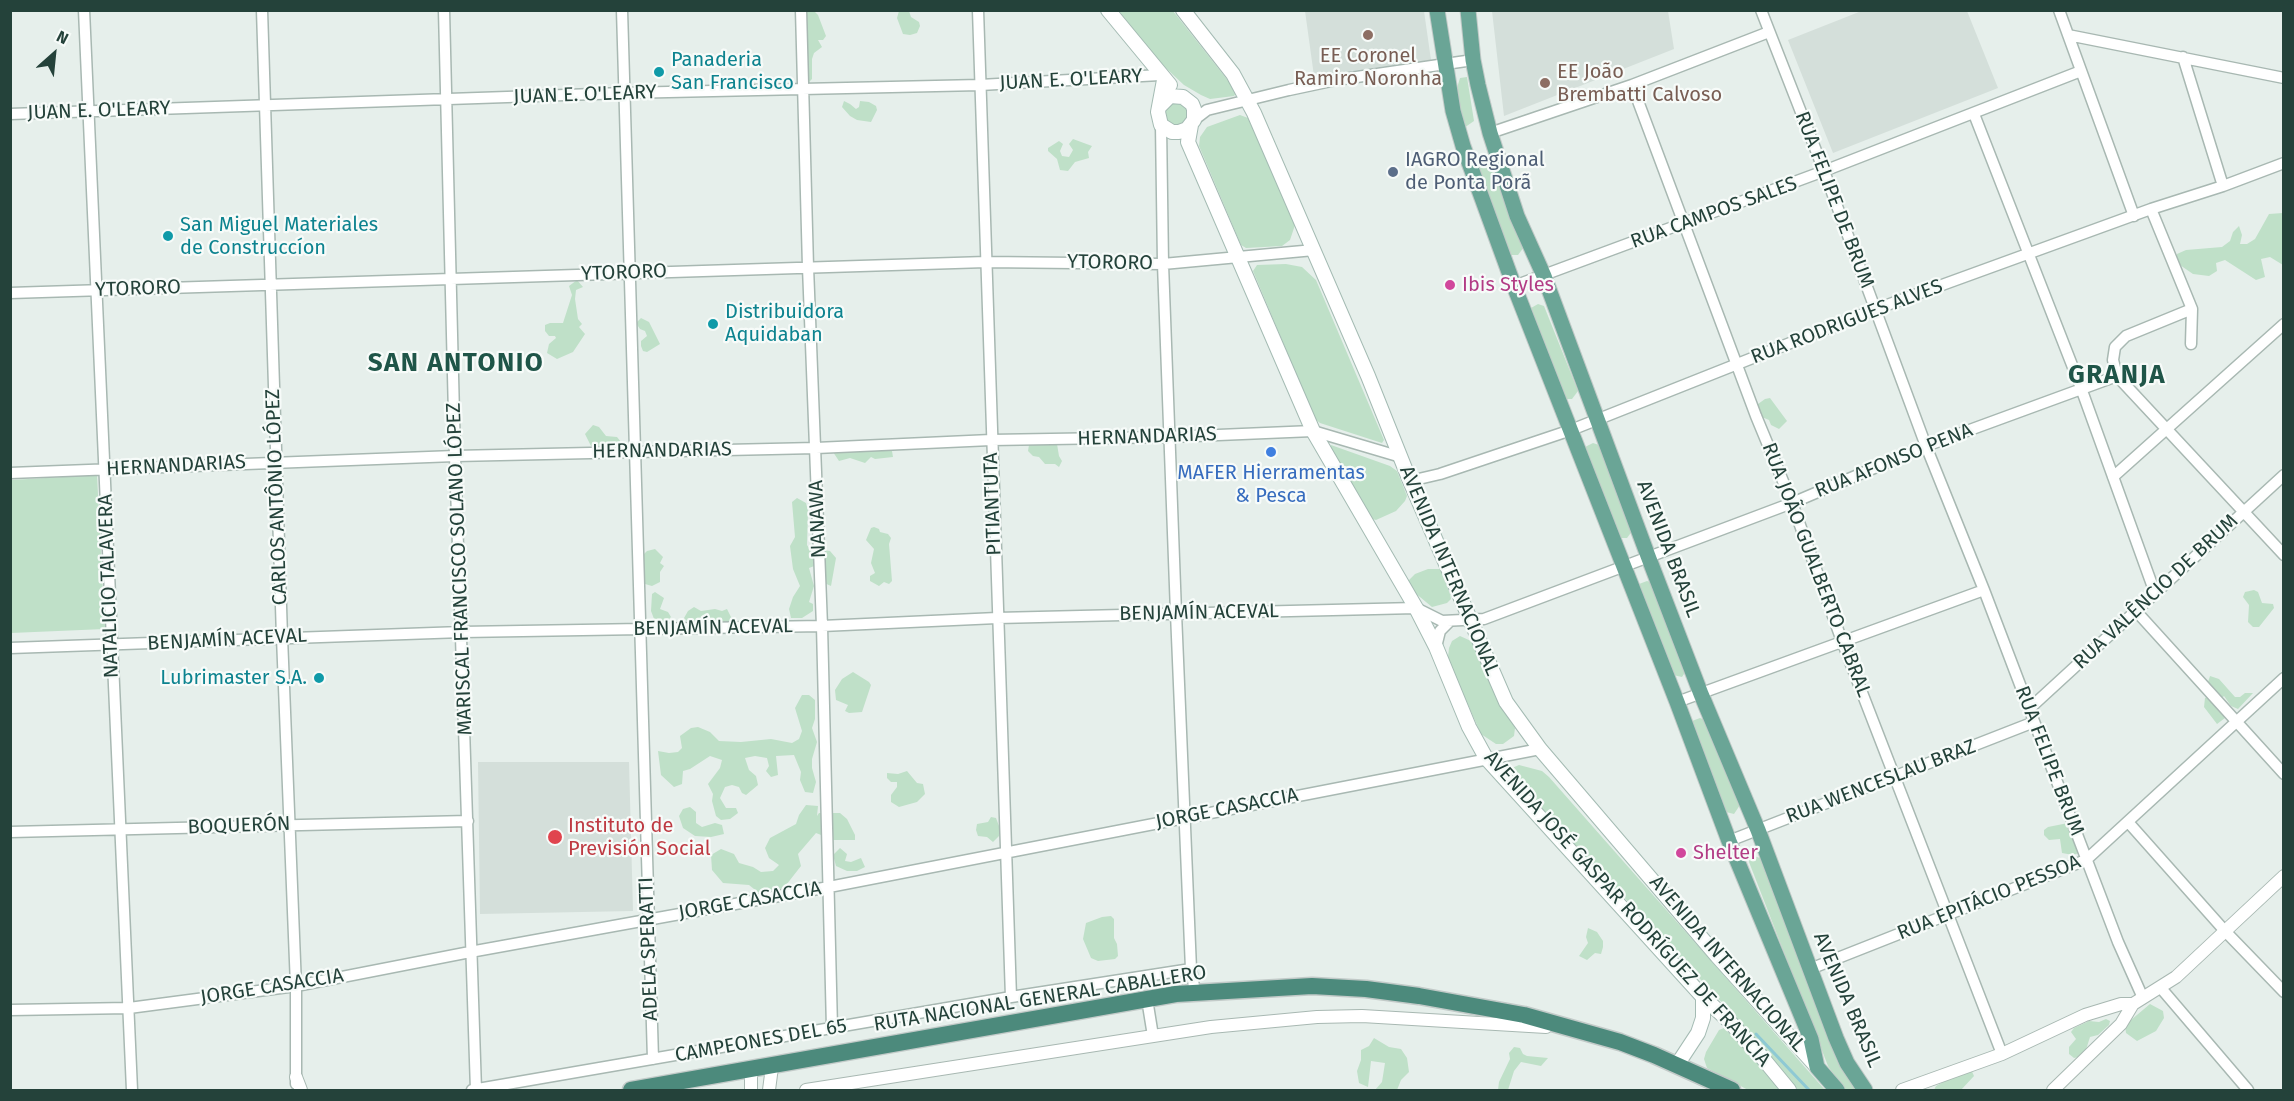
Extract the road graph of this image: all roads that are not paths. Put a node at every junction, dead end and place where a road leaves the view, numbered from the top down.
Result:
1 (84, 10) edge
2 (262, 10) edge
3 (444, 10) edge
4 (622, 10) edge
5 (801, 10) edge
6 (978, 10) edge
7 (1108, 10) edge
8 (1183, 10) edge
9 (1437, 10) edge
10 (1468, 10) edge
11 (1761, 10) edge
12 (2059, 10) edge
13 (1769, 32) junction
14 (2068, 35) junction
15 (2183, 57) junction
16 (1473, 60) junction
17 (1445, 64) junction
18 (2081, 71) junction
19 (1162, 78) junction
20 (2283, 78) edge
21 (980, 85) junction
22 (1632, 85) junction
23 (802, 90) junction
24 (624, 93) junction
25 (1185, 98) junction
26 (447, 99) junction
27 (1248, 101) junction
28 (265, 105) junction
29 (1159, 107) junction
30 (1208, 110) junction
31 (88, 112) junction
32 (10, 114) edge
33 (1974, 114) junction
34 (1192, 123) junction
35 (1169, 130) junction
36 (1490, 133) junction
37 (1188, 142) junction
38 (2283, 163) edge
39 (1824, 171) junction
40 (2223, 186) junction
41 (2151, 209) junction
42 (2134, 216) junction
43 (1685, 224) junction
44 (1314, 250) junction
45 (2029, 254) junction
46 (1238, 259) junction
47 (986, 262) junction
48 (1163, 264) junction
49 (808, 267) junction
50 (630, 273) junction
51 (1544, 276) junction
52 (451, 278) junction
53 (270, 284) junction
54 (1514, 286) junction
55 (95, 291) junction
56 (10, 293) edge
57 (1876, 309) junction
58 (2192, 309) junction
59 (2282, 329) edge
60 (2191, 344) dead end
61 (1737, 365) junction
62 (2117, 376) junction
63 (2081, 388) junction
64 (1596, 420) junction
65 (2168, 429) junction
66 (1571, 430) junction
67 (1313, 431) junction
68 (1171, 437) junction
69 (991, 440) junction
70 (1926, 446) junction
71 (816, 448) junction
72 (636, 451) junction
73 (455, 456) junction
74 (1401, 457) junction
75 (276, 462) junction
76 (105, 470) junction
77 (10, 473) edge
78 (2283, 475) edge
79 (2113, 477) junction
80 (1410, 481) junction
81 (1792, 502) junction
82 (2244, 511) junction
83 (2283, 555) edge
84 (1648, 556) junction
85 (1623, 566) junction
86 (1984, 590) junction
87 (2156, 593) junction
88 (1416, 608) junction
89 (2136, 611) junction
90 (1176, 613) junction
91 (997, 618) junction
92 (1450, 621) junction
93 (1470, 621) junction
94 (822, 626) junction
95 (640, 630) junction
96 (462, 632) junction
97 (282, 637) junction
98 (1842, 641) junction
99 (111, 645) junction
100 (1436, 647) junction
101 (10, 648) edge
102 (2283, 678) edge
103 (1701, 694) junction
104 (1677, 702) junction
105 (2029, 709) junction
106 (2034, 722) junction
107 (2236, 722) junction
108 (1540, 749) junction
109 (1486, 758) junction
110 (2283, 774) edge
111 (1896, 777) junction
112 (1185, 818) junction
113 (468, 821) junction
114 (2128, 822) junction
115 (289, 825) junction
116 (119, 830) junction
117 (1758, 830) junction
118 (10, 832) edge
119 (1729, 842) junction
120 (1005, 853) junction
121 (2086, 860) junction
122 (2283, 876) edge
123 (829, 887) junction
124 (1948, 915) junction
125 (648, 920) junction
126 (2224, 930) junction
127 (470, 952) junction
128 (1191, 969) junction
129 (1810, 969) junction
130 (296, 986) junction
131 (2160, 987) junction
132 (1195, 992) junction
133 (2283, 992) edge
134 (1011, 997) junction
135 (1703, 997) junction
136 (1147, 999) junction
137 (2138, 1001) junction
138 (129, 1008) junction
139 (10, 1010) edge
140 (832, 1028) junction
141 (1576, 1028) junction
142 (1153, 1036) junction
143 (2002, 1054) junction
144 (652, 1059) junction
145 (1677, 1065) junction
146 (772, 1066) junction
147 (1817, 1067) junction
148 (751, 1070) junction
149 (297, 1087) edge
150 (1914, 1088) edge
151 (132, 1090) edge
152 (474, 1090) edge
153 (631, 1090) edge
154 (751, 1090) edge
155 (769, 1090) edge
156 (806, 1090) edge
157 (1732, 1090) edge
158 (1790, 1090) edge
159 (1837, 1090) edge
160 (1865, 1090) edge
161 (1902, 1090) edge
162 (2055, 1090) edge
163 (2248, 1090) edge

1 - 31 street, NATALICIO TALAVERA
2 - 28 street, CARLOS ANTÔNIO LÓPEZ
3 - 26 street, MARISCAL FRANCISCO SOLANO LÓPEZ
4 - 24 street, ADELA SPERATTI
5 - 23 street, NANAWA
6 - 21 street, PITIANTUTA
7 - 19 main road
8 - 27 main road, AVENIDA INTERNACIONAL
9 - 17 main road
10 - 16 main road, AVENIDA BRASIL
11 - 13 street, RUA FELIPE DE BRUM
12 - 14 street
13 - 22 street
13 - 39 street, RUA FELIPE DE BRUM
14 - 15 street
14 - 18 street
15 - 20 street
15 - 40 street
16 - 17 street
16 - 36 main road, AVENIDA BRASIL
17 - 27 street
17 - 54 main road
18 - 33 street, RUA CAMPOS SALES
18 - 42 street
19 - 21 street, JUAN E. O'LEARY
19 - 25 main road
19 - 29 main road
21 - 23 street, JUAN E. O'LEARY
21 - 47 street, PITIANTUTA
22 - 36 street
22 - 43 street, RUA JOÃO GUALBERTO CABRAL
23 - 24 street, JUAN E. O'LEARY
23 - 49 street, NANAWA
24 - 26 street, JUAN E. O'LEARY
24 - 50 street, ADELA SPERATTI
25 - 29 main road
25 - 30 street
25 - 34 main road
26 - 28 street, JUAN E. O'LEARY
26 - 52 street, MARISCAL FRANCISCO SOLANO LÓPEZ
27 - 30 street
27 - 44 main road, AVENIDA INTERNACIONAL
28 - 31 street, JUAN E. O'LEARY
28 - 53 street, CARLOS ANTÔNIO LÓPEZ
29 - 35 main road
30 - 34 street
31 - 32 street, JUAN E. O'LEARY
31 - 55 street, NATALICIO TALAVERA
33 - 39 street, RUA CAMPOS SALES
33 - 45 street
34 - 35 main road
34 - 37 main road
35 - 37 main road, AVENIDA JOSÉ GASPAR RODRÍGUEZ DE FRANCIA
35 - 48 street
36 - 51 main road, AVENIDA BRASIL
37 - 46 main road, AVENIDA JOSÉ GASPAR RODRÍGUEZ DE FRANCIA
38 - 40 street, RUA RODRIGUES ALVES
39 - 43 street, RUA CAMPOS SALES
39 - 57 street, RUA FELIPE DE BRUM
40 - 41 street, RUA RODRIGUES ALVES
41 - 42 street, RUA RODRIGUES ALVES
41 - 58 street
42 - 45 street, RUA RODRIGUES ALVES
43 - 51 street, RUA CAMPOS SALES
43 - 61 street, RUA JOÃO GUALBERTO CABRAL
44 - 46 street, YTORORO
44 - 74 main road, AVENIDA INTERNACIONAL
45 - 57 street, RUA RODRIGUES ALVES
45 - 63 street
46 - 48 street, YTORORO
46 - 67 main road, AVENIDA JOSÉ GASPAR RODRÍGUEZ DE FRANCIA
47 - 48 street, YTORORO
47 - 49 street, YTORORO
47 - 69 street, PITIANTUTA
48 - 68 street
49 - 50 street, YTORORO
49 - 71 street, NANAWA
50 - 52 street, YTORORO
50 - 72 street, ADELA SPERATTI
51 - 54 street, RUA CAMPOS SALES
51 - 64 main road, AVENIDA BRASIL
52 - 53 street, YTORORO
52 - 73 street, MARISCAL FRANCISCO SOLANO LÓPEZ
53 - 55 street, YTORORO
53 - 75 street, CARLOS ANTÔNIO LÓPEZ
54 - 66 main road
55 - 56 street, YTORORO
55 - 76 street, NATALICIO TALAVERA
57 - 61 street, RUA RODRIGUES ALVES
57 - 70 street, RUA FELIPE DE BRUM
58 - 60 street
58 - 62 street
59 - 65 street
61 - 64 street, RUA RODRIGUES ALVES
61 - 81 street, RUA JOÃO GUALBERTO CABRAL
62 - 63 street, RUA AFONSO PENA
62 - 65 street
63 - 70 street, RUA AFONSO PENA
63 - 79 street
64 - 66 street, RUA RODRIGUES ALVES
64 - 84 main road, AVENIDA BRASIL
65 - 79 street
65 - 82 street
66 - 80 street, RUA RODRIGUES ALVES
66 - 85 main road
67 - 68 street, HERNANDARIAS
67 - 74 street, HERNANDARIAS
67 - 88 main road, AVENIDA JOSÉ GASPAR RODRÍGUEZ DE FRANCIA
68 - 69 street, HERNANDARIAS
68 - 90 street
69 - 71 street, HERNANDARIAS
69 - 91 street, PITIANTUTA
70 - 81 street, RUA AFONSO PENA
70 - 86 street, RUA FELIPE DE BRUM
71 - 72 street, HERNANDARIAS
71 - 94 street, NANAWA
72 - 73 street, HERNANDARIAS
72 - 95 street, ADELA SPERATTI
73 - 75 street, HERNANDARIAS
73 - 96 street, MARISCAL FRANCISCO SOLANO LÓPEZ
74 - 80 main road, AVENIDA INTERNACIONAL
75 - 76 street, HERNANDARIAS
75 - 97 street, CARLOS ANTÔNIO LÓPEZ
76 - 77 street, HERNANDARIAS
76 - 99 street, NATALICIO TALAVERA
78 - 82 street, RUA VALÊNCIO DE BRUM
79 - 87 street
80 - 93 main road, AVENIDA INTERNACIONAL
81 - 84 street, RUA AFONSO PENA
81 - 98 street, RUA JOÃO GUALBERTO CABRAL
82 - 83 street
82 - 87 street, RUA VALÊNCIO DE BRUM
84 - 85 street, RUA AFONSO PENA
84 - 103 main road, AVENIDA BRASIL
85 - 93 street, RUA AFONSO PENA
85 - 104 main road
86 - 98 street
86 - 105 street, RUA FELIPE BRUM
87 - 89 street, RUA VALÊNCIO DE BRUM
88 - 90 street, BENJAMÍN ACEVAL
88 - 92 street, RUA AFONSO PENA
88 - 100 main road, AVENIDA JOSÉ GASPAR RODRÍGUEZ DE FRANCIA
89 - 105 street, RUA VALÊNCIO DE BRUM
89 - 107 street
90 - 91 street, BENJAMÍN ACEVAL
90 - 112 street
91 - 94 street, BENJAMÍN ACEVAL
91 - 120 street, PITIANTUTA
92 - 93 street, RUA AFONSO PENA
92 - 100 street
93 - 108 main road, AVENIDA INTERNACIONAL
94 - 95 street, BENJAMÍN ACEVAL
94 - 123 street, NANAWA
95 - 96 street, BENJAMÍN ACEVAL
95 - 125 street, ADELA SPERATTI
96 - 97 street, BENJAMÍN ACEVAL
96 - 113 street, MARISCAL FRANCISCO SOLANO LÓPEZ
97 - 99 street, BENJAMÍN ACEVAL
97 - 115 street, CARLOS ANTÔNIO LÓPEZ
98 - 103 street
98 - 111 street, RUA JOÃO GUALBERTO CABRAL
99 - 101 street, BENJAMÍN ACEVAL
99 - 116 street, NATALICIO TALAVERA
100 - 109 main road, AVENIDA JOSÉ GASPAR RODRÍGUEZ DE FRANCIA
102 - 107 street, RUA EPITÁCIO PESSOA
103 - 104 street
103 - 117 main road, AVENIDA BRASIL
104 - 119 main road
105 - 106 street, RUA FELIPE BRUM
106 - 111 street, RUA WENCESLAU BRAZ
106 - 121 street, RUA FELIPE BRUM
107 - 110 street
107 - 114 street, RUA EPITÁCIO PESSOA
108 - 109 street, JORGE CASACCIA
108 - 147 main road, AVENIDA INTERNACIONAL
109 - 112 street, JORGE CASACCIA
109 - 135 main road, AVENIDA JOSÉ GASPAR RODRÍGUEZ DE FRANCIA
111 - 117 street, RUA WENCESLAU BRAZ
111 - 124 street, RUA JOÃO GUALBERTO CABRAL
112 - 120 street, JORGE CASACCIA
112 - 128 street
113 - 115 street, BOQUERÓN
113 - 127 street, MARISCAL FRANCISCO SOLANO LÓPEZ
114 - 121 street, RUA EPITÁCIO PESSOA
114 - 126 street
115 - 116 street, BOQUERÓN
115 - 130 street, CARLOS ANTÔNIO LÓPEZ
116 - 118 street, BOQUERÓN
116 - 138 street, NATALICIO TALAVERA
117 - 119 street, RUA WENCESLAU BRAZ
117 - 129 main road, AVENIDA BRASIL
119 - 147 main road
120 - 123 street, JORGE CASACCIA
120 - 134 street, PITIANTUTA
121 - 124 street, RUA EPITÁCIO PESSOA
121 - 137 street, RUA FELIPE BRUM
122 - 126 street
123 - 125 street, JORGE CASACCIA
123 - 140 street, NANAWA
124 - 129 street, RUA EPITÁCIO PESSOA
124 - 143 street, RUA JOÃO GUALBERTO CABRAL
125 - 127 street, JORGE CASACCIA
125 - 144 street, ADELA SPERATTI
126 - 131 street
126 - 133 street
127 - 130 street, JORGE CASACCIA
127 - 152 street, MARISCAL FRANCISCO SOLANO LÓPEZ
128 - 132 street
128 - 134 street, CAMPEONES DEL 65
129 - 160 main road, AVENIDA BRASIL
130 - 138 street, JORGE CASACCIA
130 - 149 street, CARLOS ANTÔNIO LÓPEZ
131 - 137 street
131 - 163 street
132 - 136 highway, RUTA NACIONAL GENERAL CABALLERO
132 - 141 highway, RUTA NACIONAL GENERAL CABALLERO
134 - 140 street, CAMPEONES DEL 65
135 - 145 main road
135 - 158 main road, AVENIDA JOSÉ GASPAR RODRÍGUEZ DE FRANCIA
136 - 142 street
136 - 146 highway, RUTA NACIONAL GENERAL CABALLERO
137 - 143 street
137 - 162 street
138 - 139 street, JORGE CASACCIA
138 - 151 street, NATALICIO TALAVERA
140 - 144 street, CAMPEONES DEL 65
141 - 142 street
141 - 145 highway, RUTA NACIONAL GENERAL CABALLERO
142 - 156 street
143 - 150 street
144 - 152 street, CAMPEONES DEL 65
145 - 157 highway, RUTA NACIONAL GENERAL CABALLERO
146 - 148 highway, RUTA NACIONAL GENERAL CABALLERO
146 - 155 street
147 - 159 main road
148 - 153 highway, RUTA NACIONAL GENERAL CABALLERO
148 - 154 street
150 - 161 street

